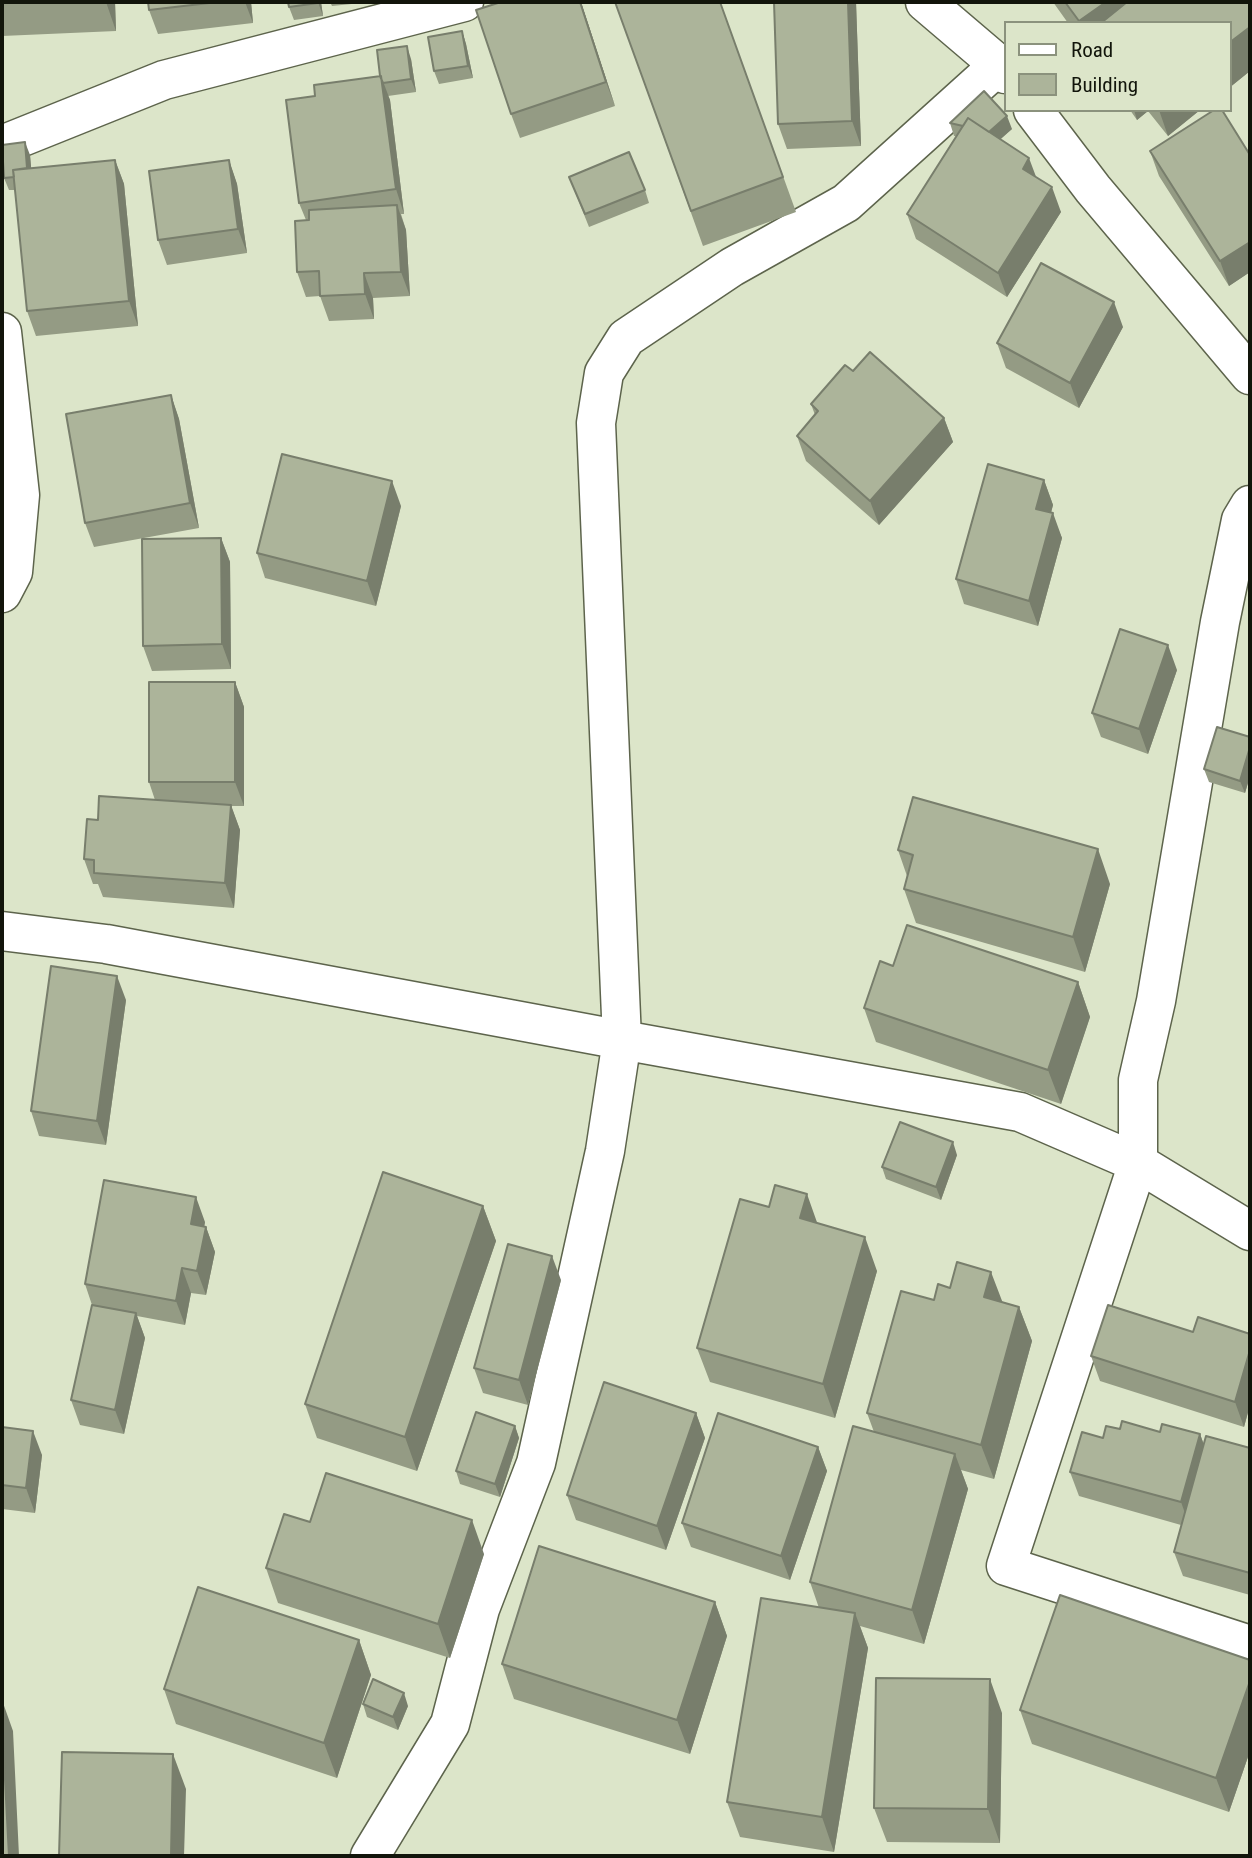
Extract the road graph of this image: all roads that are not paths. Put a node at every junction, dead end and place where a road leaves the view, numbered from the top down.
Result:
1 (464, 2) edge
2 (925, 2) edge
3 (1002, 70) edge
4 (1035, 112) edge
5 (2, 145) edge
6 (2, 332) edge
7 (1250, 375) edge
8 (1250, 505) edge
9 (2, 593) edge
10 (2, 931) edge
11 (622, 1041) junction
12 (1138, 1163) junction
13 (1250, 1231) edge
14 (1250, 1645) edge
15 (370, 1856) edge

1 - 5 street
2 - 3 street
3 - 11 street
4 - 7 street
6 - 9 street
8 - 12 street
10 - 11 street
11 - 12 street
11 - 15 street
12 - 13 street
12 - 14 street

